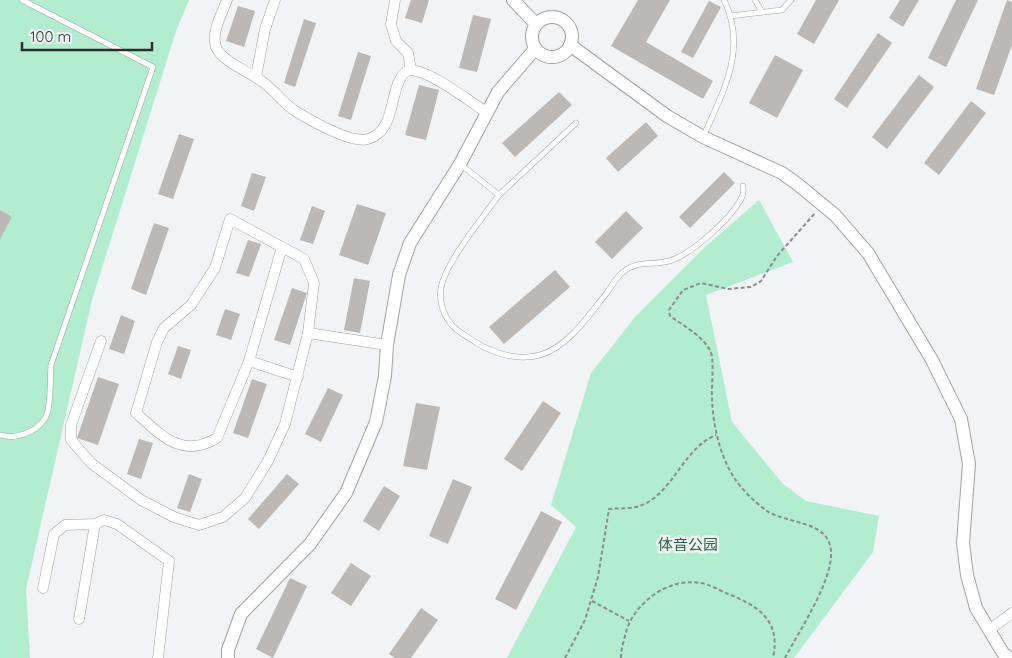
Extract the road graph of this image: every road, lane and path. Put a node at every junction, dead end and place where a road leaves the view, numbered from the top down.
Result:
1 (22, 0) edge
2 (227, 0) edge
3 (275, 0) edge
4 (395, 0) edge
5 (513, 0) edge
6 (724, 0) edge
7 (755, 0) edge
8 (791, 0) edge
9 (762, 12) junction
10 (730, 16) junction
11 (536, 24) junction
12 (570, 45) junction
13 (535, 49) junction
14 (412, 70) junction
15 (256, 77) junction
16 (486, 112) junction
17 (576, 123) dead end
18 (703, 137) junction
19 (460, 164) junction
20 (743, 186) dead end
21 (499, 195) junction
22 (823, 204) junction
23 (282, 247) junction
24 (308, 333) junction
25 (101, 341) dead end
26 (387, 345) junction
27 (249, 361) junction
28 (298, 377) junction
29 (716, 435) junction
30 (0, 436) edge
31 (95, 524) junction
32 (42, 588) dead end
33 (591, 600) junction
34 (1012, 613) edge
35 (79, 619) dead end
36 (629, 621) junction
37 (989, 630) junction
38 (158, 658) edge
39 (228, 658) edge
40 (565, 658) edge
41 (621, 658) edge
42 (773, 658) edge
43 (785, 658) edge
44 (1009, 658) edge

1 - 30 lane
2 - 15 street
3 - 15 street
4 - 14 street
5 - 11 street
6 - 10 lane
7 - 9 lane
8 - 9 lane
9 - 10 lane
10 - 18 lane
11 - 12 street
11 - 13 street
12 - 13 street
12 - 18 street
13 - 16 street
14 - 15 street
14 - 16 street
16 - 19 street
17 - 21 lane
18 - 22 street
19 - 21 lane
19 - 26 street
20 - 21 lane
22 - 29 path
22 - 37 street
23 - 24 street
23 - 27 street
23 - 27 street
24 - 26 street
24 - 28 street
25 - 28 street
26 - 39 street
27 - 28 street
29 - 33 path
29 - 43 path
31 - 32 street
31 - 35 street
31 - 38 street
33 - 36 path
33 - 40 path
34 - 37 street
36 - 41 path
36 - 42 path
37 - 44 street

